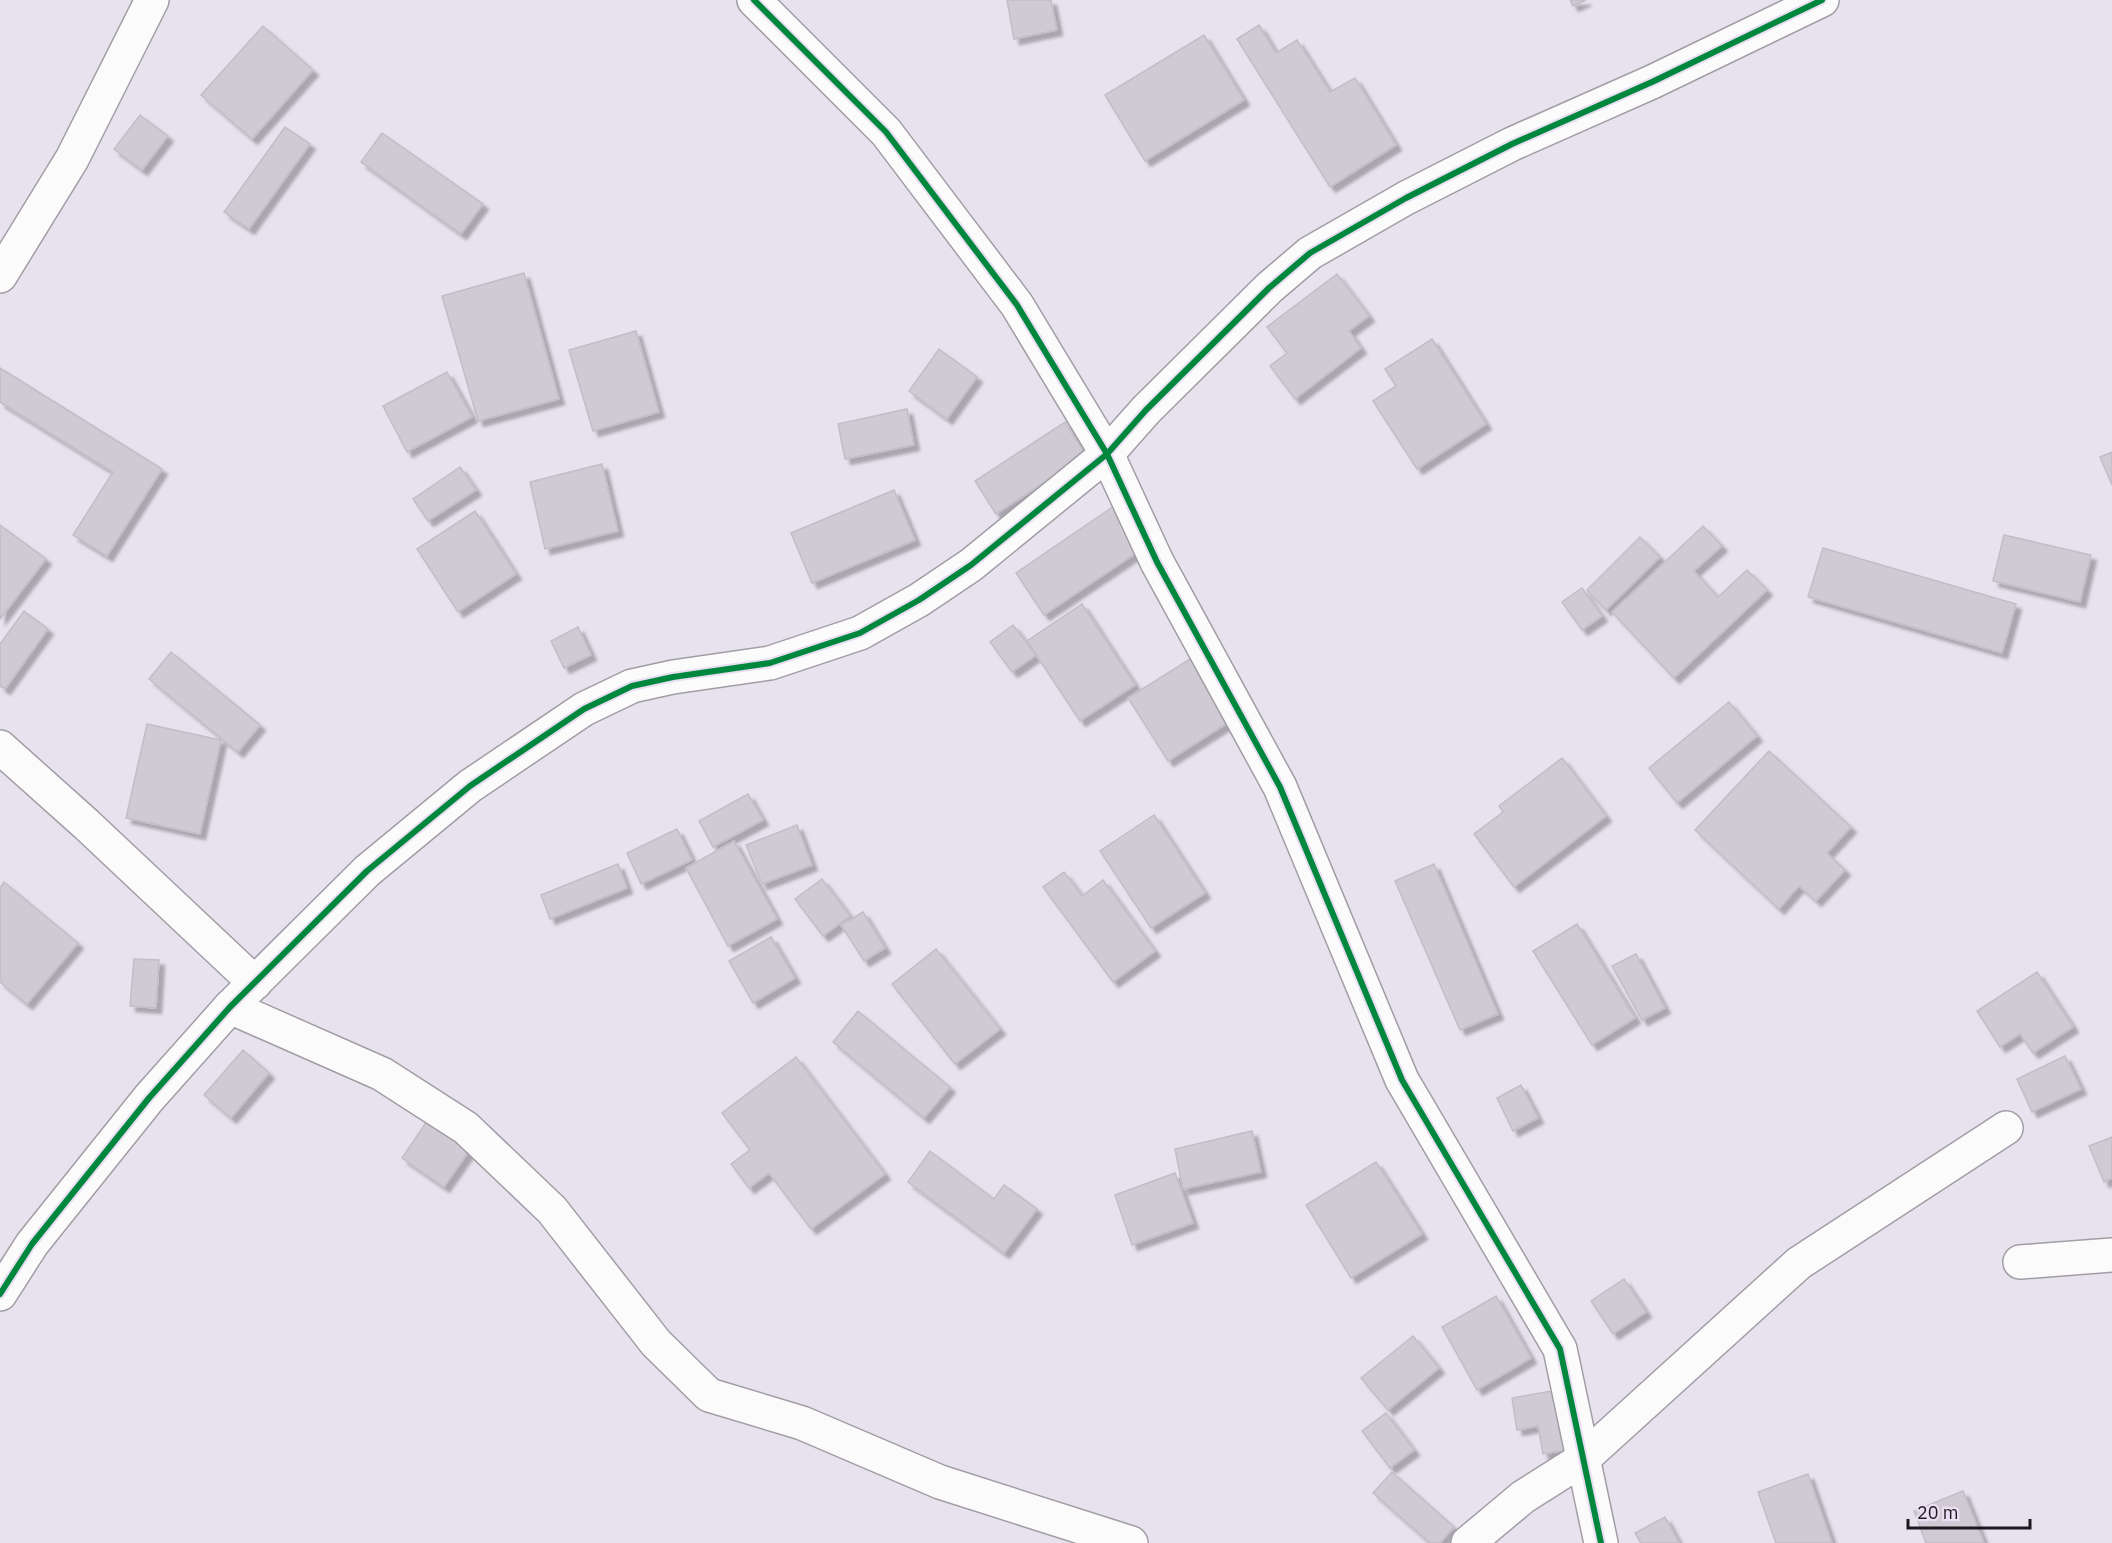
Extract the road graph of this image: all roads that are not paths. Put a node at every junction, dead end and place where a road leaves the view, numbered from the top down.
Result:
1 (152, 0) edge
2 (754, 0) edge
3 (1822, 0) edge
4 (0, 276) edge
5 (1107, 454) junction
6 (0, 747) edge
7 (255, 983) junction
8 (230, 1007) junction
9 (2006, 1128) dead end
10 (2112, 1255) edge
11 (2020, 1262) dead end
12 (0, 1294) edge
13 (1583, 1459) junction
14 (1131, 1543) edge
15 (1468, 1543) edge
16 (1601, 1543) edge

1 - 4 street
2 - 5 street
3 - 5 street
5 - 7 street
5 - 13 street
6 - 7 street
7 - 8 street
8 - 12 street
8 - 14 street
9 - 13 street
10 - 11 street
13 - 15 street
13 - 16 street

